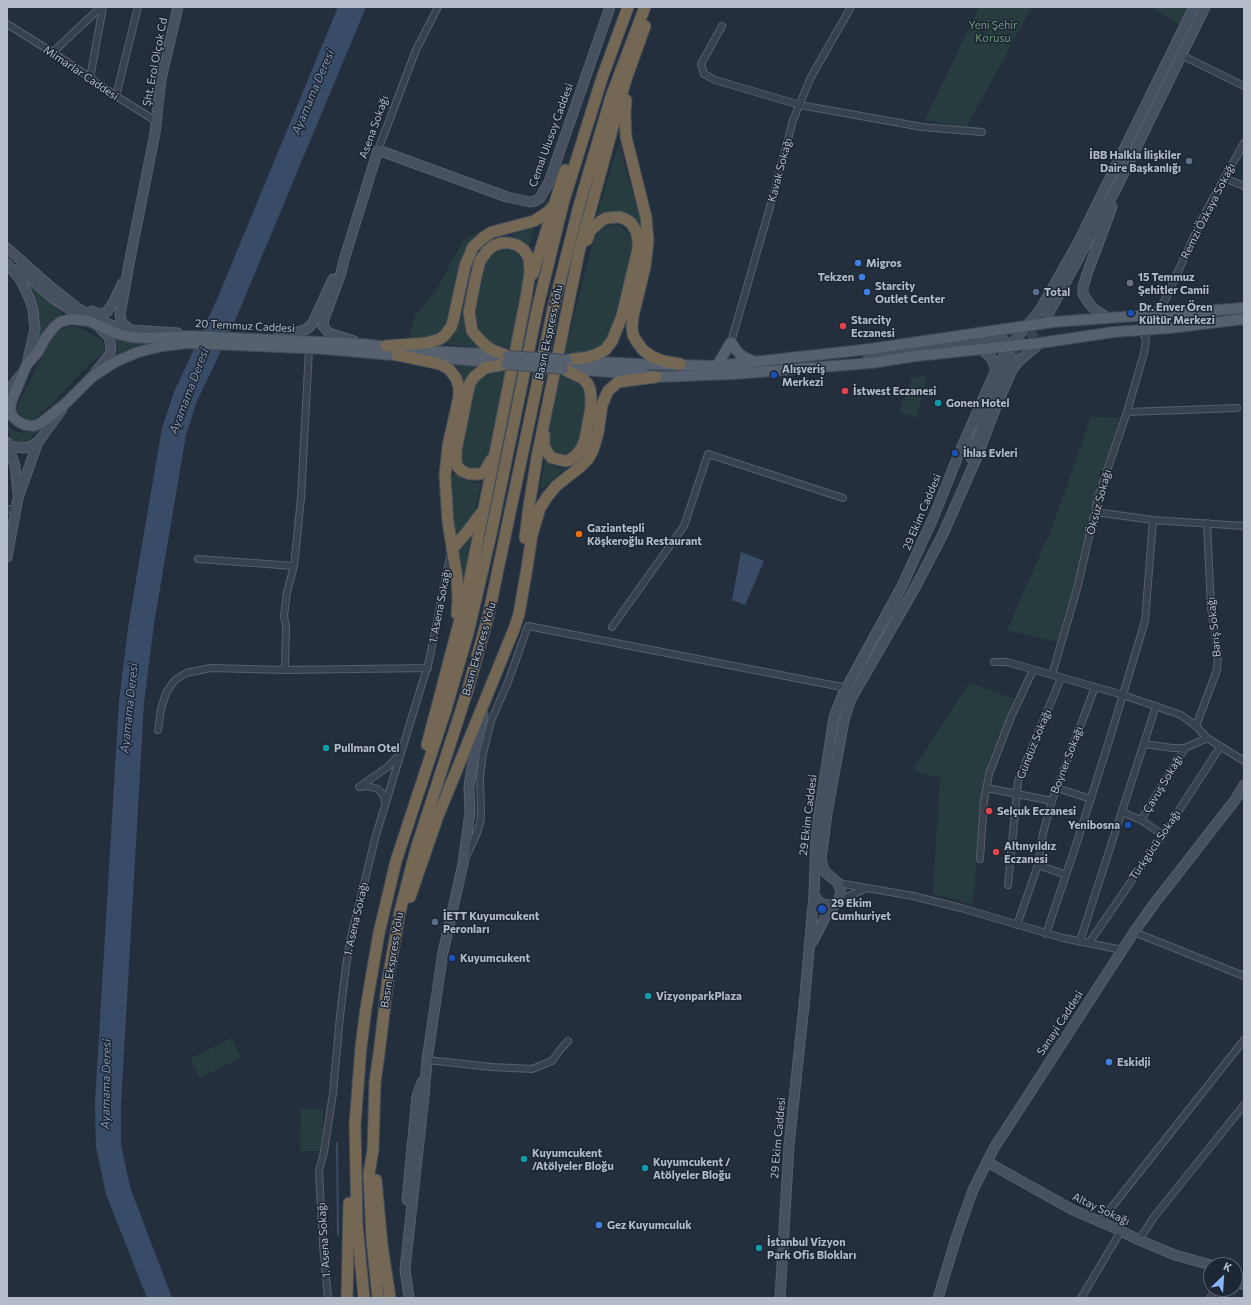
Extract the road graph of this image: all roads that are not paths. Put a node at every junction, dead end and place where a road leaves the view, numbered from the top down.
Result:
1 (102, 7) edge
2 (138, 7) edge
3 (178, 7) edge
4 (438, 7) edge
5 (610, 7) edge
6 (628, 7) edge
7 (645, 7) edge
8 (649, 7) edge
9 (852, 7) edge
10 (1194, 7) edge
11 (1205, 7) edge
12 (7, 24) edge
13 (722, 26) dead end
14 (637, 51) junction
15 (53, 52) junction
16 (1181, 55) junction
17 (90, 78) junction
18 (602, 78) junction
19 (1244, 86) edge
20 (116, 96) junction
21 (800, 105) junction
22 (156, 121) junction
23 (982, 132) dead end
24 (1244, 143) edge
25 (378, 150) junction
26 (1224, 178) junction
27 (1244, 186) edge
28 (1115, 190) junction
29 (554, 205) junction
30 (7, 248) edge
31 (7, 253) edge
32 (344, 260) junction
33 (7, 264) edge
34 (129, 264) junction
35 (574, 276) junction
36 (526, 298) junction
37 (1164, 302) junction
38 (71, 303) junction
39 (1244, 308) edge
40 (1168, 313) junction
41 (1048, 315) tunnel mouth
42 (1149, 315) junction
43 (1108, 318) junction
44 (1244, 319) edge
45 (94, 323) junction
46 (1027, 325) junction
47 (131, 330) junction
48 (1142, 330) junction
49 (189, 340) junction
50 (272, 340) junction
51 (732, 342) junction
52 (253, 343) junction
53 (362, 344) junction
54 (1006, 344) junction
55 (1040, 344) junction
56 (386, 346) junction
57 (310, 349) junction
58 (983, 350) junction
59 (397, 355) junction
60 (1010, 358) tunnel mouth
61 (507, 360) junction
62 (755, 362) junction
63 (680, 364) junction
64 (565, 365) junction
65 (717, 366) junction
66 (838, 366) junction
67 (25, 368) junction
68 (996, 370) junction
69 (92, 377) junction
70 (656, 377) junction
71 (7, 392) edge
72 (65, 404) junction
73 (546, 406) junction
74 (1237, 408) dead end
75 (1127, 412) junction
76 (38, 442) junction
77 (496, 444) junction
78 (8, 445) edge
79 (11, 466) edge
80 (18, 498) junction
81 (842, 498) dead end
82 (955, 506) junction
83 (484, 508) junction
84 (11, 510) edge
85 (1095, 512) junction
86 (1153, 520) junction
87 (1207, 523) junction
88 (1244, 526) edge
89 (452, 549) junction
90 (7, 555) edge
91 (198, 559) dead end
92 (294, 566) junction
93 (524, 587) junction
94 (612, 627) dead end
95 (452, 651) junction
96 (994, 662) dead end
97 (428, 668) junction
98 (285, 670) junction
99 (1033, 670) junction
100 (1052, 675) junction
101 (1061, 678) junction
102 (1095, 687) junction
103 (847, 688) junction
104 (488, 694) junction
105 (1123, 695) junction
106 (1156, 706) junction
107 (1196, 726) junction
108 (158, 730) dead end
109 (1207, 738) junction
110 (1144, 744) junction
111 (1220, 747) junction
112 (1185, 748) junction
113 (403, 749) junction
114 (1244, 761) edge
115 (1244, 785) edge
116 (986, 788) junction
117 (1057, 788) junction
118 (1017, 794) junction
119 (1091, 799) junction
120 (1052, 801) junction
121 (385, 808) junction
122 (1122, 812) junction
123 (1141, 820) junction
124 (1163, 835) junction
125 (980, 859) dead end
126 (396, 861) junction
127 (463, 864) junction
128 (1038, 865) junction
129 (1066, 875) junction
130 (836, 882) junction
131 (1008, 885) dead end
132 (867, 888) junction
133 (814, 892) junction
134 (837, 902) junction
135 (1017, 925) junction
136 (1134, 932) junction
137 (1046, 934) junction
138 (396, 936) junction
139 (1080, 941) junction
140 (1089, 943) junction
141 (809, 949) junction
142 (1122, 950) junction
143 (1244, 976) edge
144 (568, 1040) dead end
145 (1244, 1040) edge
146 (427, 1060) junction
147 (426, 1076) junction
148 (1244, 1105) edge
149 (355, 1126) junction
150 (373, 1150) junction
151 (987, 1162) junction
152 (1100, 1222) junction
153 (1121, 1231) junction
154 (1139, 1240) junction
155 (1203, 1263) edge
156 (328, 1298) edge
157 (347, 1298) edge
158 (364, 1298) edge
159 (378, 1298) edge
160 (390, 1298) edge
161 (403, 1298) edge
162 (409, 1298) edge
163 (780, 1298) edge
164 (938, 1298) edge
165 (1081, 1298) edge

1 - 15 street
1 - 17 street
2 - 20 street
3 - 22 main road, Şht. Erol Olçok Cd
4 - 25 street, Asena Sokağı
5 - 25 main road, Cemal Ulusoy Caddesi
6 - 18 highway, Basın Ekspress Yolu
7 - 138 highway, Basın Ekspress Yolu
8 - 14 highway
9 - 21 street, Kavak Sokağı
10 - 46 main road, 29 Ekim Caddesi
11 - 16 main road
12 - 15 street, Mimarlar Caddesi
13 - 21 street
14 - 35 highway
14 - 63 highway
15 - 17 street, Mimarlar Caddesi
16 - 19 street
16 - 28 main road
17 - 20 street, Mimarlar Caddesi
18 - 29 highway
18 - 126 highway, Basın Ekspress Yolu
20 - 22 street, Mimarlar Caddesi
21 - 23 street
21 - 51 street, Kavak Sokağı
22 - 34 main road, Şht. Erol Olçok Cd
24 - 26 street, Remzi Özkaya Sokağı
25 - 32 main road, Asena Sokağı
26 - 27 street
26 - 37 street, Remzi Özkaya Sokağı
28 - 41 main road
28 - 43 main road
29 - 36 highway
29 - 56 highway
30 - 38 main road, 20 Temmuz Caddesi
31 - 45 main road
32 - 50 main road
32 - 53 main road
33 - 67 main road
34 - 38 main road
34 - 47 main road
35 - 64 highway
35 - 73 highway
36 - 61 highway
36 - 77 highway
37 - 40 street
37 - 42 street
38 - 47 main road, 20 Temmuz Caddesi
39 - 40 main road
40 - 42 main road
42 - 43 main road
43 - 46 main road
44 - 48 main road
45 - 49 main road
45 - 67 main road
45 - 69 main road
46 - 54 main road, 29 Ekim Caddesi
46 - 62 main road
47 - 49 main road, 20 Temmuz Caddesi
48 - 55 main road
48 - 75 street, Öksüz Sokağı
49 - 52 main road
49 - 69 main road
50 - 52 main road, 20 Temmuz Caddesi
50 - 53 main road, 20 Temmuz Caddesi
51 - 62 main road
51 - 65 main road
52 - 57 main road
53 - 56 main road, 20 Temmuz Caddesi
54 - 55 main road
54 - 58 main road
54 - 66 main road
54 - 68 main road, 29 Ekim Caddesi
55 - 82 main road, 29 Ekim Caddesi
56 - 61 main road, 20 Temmuz Caddesi
57 - 59 main road
57 - 92 street
58 - 66 main road
58 - 68 main road
59 - 61 main road
59 - 89 highway
60 - 82 main road
61 - 64 main road, bridge
61 - 77 highway
62 - 65 main road
63 - 64 main road
63 - 65 main road
64 - 70 main road
64 - 73 highway
66 - 70 main road
67 - 71 main road
67 - 72 main road
68 - 103 main road, 29 Ekim Caddesi
69 - 72 main road
70 - 93 highway
72 - 76 main road
73 - 93 highway
74 - 75 street
75 - 85 street, Öksüz Sokağı
76 - 78 main road
76 - 80 main road
77 - 83 highway
78 - 79 main road
79 - 80 main road
80 - 84 main road
81 - 94 street
82 - 130 main road, 29 Ekim Caddesi
83 - 89 highway
83 - 95 highway
84 - 90 main road
85 - 86 street
85 - 100 street, Öksüz Sokağı
86 - 87 street
86 - 105 street
87 - 88 street
87 - 107 street, Barış Sokağı
89 - 95 highway
89 - 97 street, 1. Asena Sokağı
91 - 92 street
92 - 98 street
93 - 104 highway
95 - 126 highway
96 - 99 street
97 - 98 street
97 - 113 street, 1. Asena Sokağı
98 - 108 street
99 - 100 street
99 - 116 street
100 - 101 street
101 - 102 street
101 - 118 street, Gündüz Sokağı
102 - 105 street
102 - 117 street, Boyner Sokağı
103 - 127 street
103 - 133 main road, 29 Ekim Caddesi
104 - 127 main road
104 - 138 highway
105 - 106 street
105 - 119 street
106 - 107 street
106 - 110 street
107 - 109 street
109 - 111 street
109 - 112 street
110 - 112 street
110 - 122 street
111 - 114 street
111 - 124 street, Türkgücü Sokağı
112 - 123 street, Çavuş Sokağı
113 - 121 street, 1. Asena Sokağı
113 - 121 street
115 - 136 main road, Sanayi Caddesi
116 - 118 street
116 - 125 street
117 - 119 street
117 - 120 street, Boyner Sokağı
118 - 120 street
118 - 131 street, Gündüz Sokağı
119 - 129 street
120 - 128 street, Boyner Sokağı
121 - 156 street, 1. Asena Sokağı
122 - 123 street
122 - 139 street
123 - 124 street
124 - 140 street, Türkgücü Sokağı
126 - 149 highway, Basın Ekspress Yolu
127 - 146 main road
128 - 129 street
128 - 135 street, Boyner Sokağı
129 - 137 street
130 - 132 street
130 - 133 main road
130 - 134 main road
132 - 134 street
132 - 135 street
133 - 134 main road
133 - 141 main road, 29 Ekim Caddesi
134 - 141 main road
135 - 137 street
136 - 142 main road, Sanayi Caddesi
136 - 143 street
137 - 139 street
138 - 150 highway, Basın Ekspress Yolu
139 - 140 street
140 - 142 street
141 - 163 main road, 29 Ekim Caddesi
142 - 151 main road, Sanayi Caddesi
144 - 146 street
145 - 152 street
146 - 147 main road
147 - 161 main road
147 - 162 main road
148 - 154 street
149 - 157 highway
149 - 158 highway, Basın Ekspress Yolu
150 - 159 highway, Basın Ekspress Yolu
150 - 160 highway
151 - 152 main road, Altay Sokağı
151 - 164 main road, Sanayi Caddesi
152 - 153 main road, Altay Sokağı
153 - 154 main road, Altay Sokağı
153 - 165 street
154 - 155 main road, Altay Sokağı

